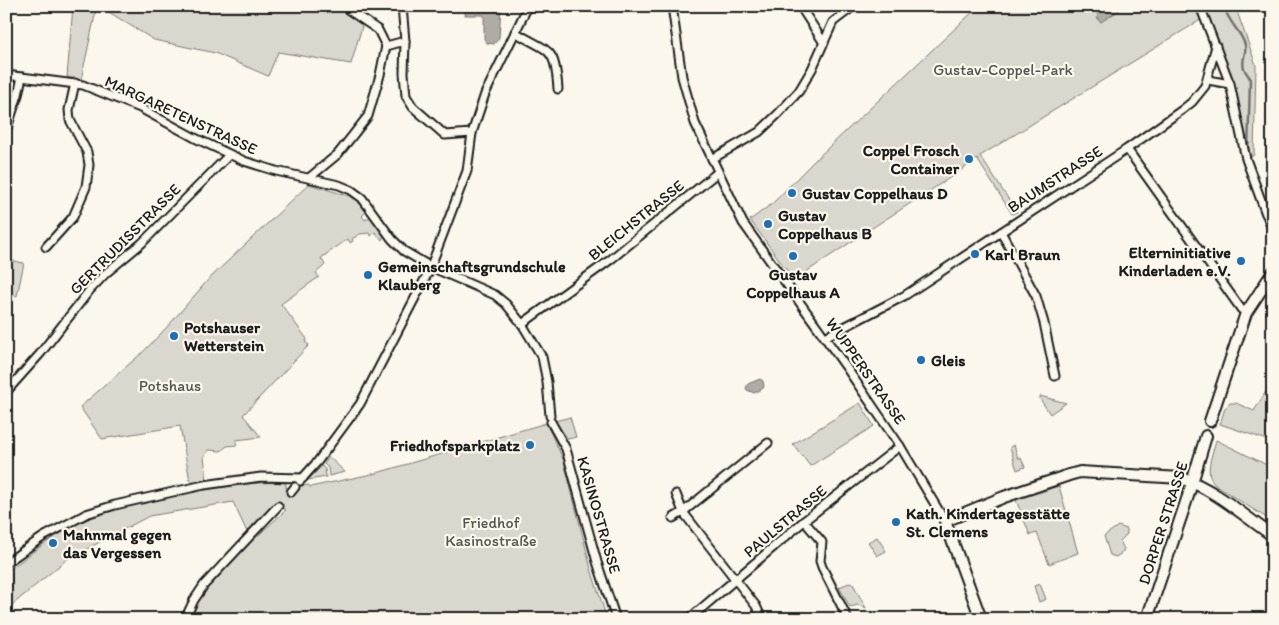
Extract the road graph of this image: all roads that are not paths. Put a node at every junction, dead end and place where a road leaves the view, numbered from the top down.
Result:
1 (343, 6) edge
2 (402, 6) edge
3 (528, 6) edge
4 (672, 6) edge
5 (800, 6) edge
6 (854, 6) edge
7 (1200, 6) edge
8 (515, 32) junction
9 (405, 41) junction
10 (824, 43) junction
11 (386, 46) junction
12 (1216, 46) junction
13 (6, 75) edge
14 (22, 77) junction
15 (1208, 80) junction
16 (75, 83) junction
17 (1230, 84) junction
18 (558, 89) dead end
19 (6, 131) edge
20 (472, 132) junction
21 (1127, 149) junction
22 (229, 155) junction
23 (712, 159) junction
24 (718, 172) junction
25 (308, 178) junction
26 (1273, 231) edge
27 (1001, 232) junction
28 (46, 246) dead end
29 (430, 266) junction
30 (1273, 272) edge
31 (1246, 313) junction
32 (522, 324) junction
33 (825, 337) junction
34 (1055, 376) dead end
35 (6, 392) edge
36 (1210, 421) dead end
37 (1206, 436) dead end
38 (768, 443) dead end
39 (900, 446) junction
40 (1192, 482) junction
41 (676, 494) dead end
42 (278, 506) tunnel mouth
43 (683, 512) junction
44 (673, 518) dead end
45 (804, 521) junction
46 (945, 521) junction
47 (1273, 536) edge
48 (6, 563) edge
49 (736, 580) junction
50 (980, 616) edge
51 (185, 619) edge
52 (616, 619) edge
53 (689, 619) edge
54 (762, 619) edge
55 (848, 619) edge
56 (969, 619) edge
57 (1147, 619) edge

1 - 11 street
2 - 9 street
3 - 8 street
4 - 23 street, WUPPERSTRASSE
5 - 10 street
6 - 10 street
7 - 12 street
8 - 18 street
8 - 20 street
9 - 11 street
9 - 20 street
10 - 23 street
11 - 25 street
12 - 15 street
12 - 17 street
13 - 14 street, MARGARETENSTRASSE
14 - 16 street, MARGARETENSTRASSE
14 - 19 street
15 - 17 street
15 - 21 street
16 - 22 street, MARGARETENSTRASSE
16 - 28 street
17 - 26 street
20 - 29 street
21 - 27 street, BAUMSTRASSE
21 - 31 street, BAUMSTRASSE
22 - 25 street, MARGARETENSTRASSE
22 - 35 street, GERTRUDISSTRASSE
23 - 24 street, WUPPERSTRASSE
24 - 32 street, BLEICHSTRASSE
24 - 33 street, WUPPERSTRASSE
25 - 29 street, MARGARETENSTRASSE
27 - 33 street, BAUMSTRASSE
27 - 34 street
29 - 32 street, KASINOSTRASSE
29 - 48 street
30 - 31 street
31 - 36 street
32 - 52 street, KASINOSTRASSE
33 - 39 street, WUPPERSTRASSE
37 - 40 street, DORPER STRASSE
38 - 43 street
39 - 45 street, PAULSTRASSE
39 - 46 street, WUPPERSTRASSE
40 - 46 street
40 - 47 street
40 - 57 street, DORPER STRASSE
41 - 43 street
42 - 51 street
43 - 44 street
43 - 49 street
45 - 49 street, PAULSTRASSE
45 - 55 street
46 - 50 street, WUPPERSTRASSE
49 - 53 street, PAULSTRASSE
49 - 54 street
50 - 56 street

